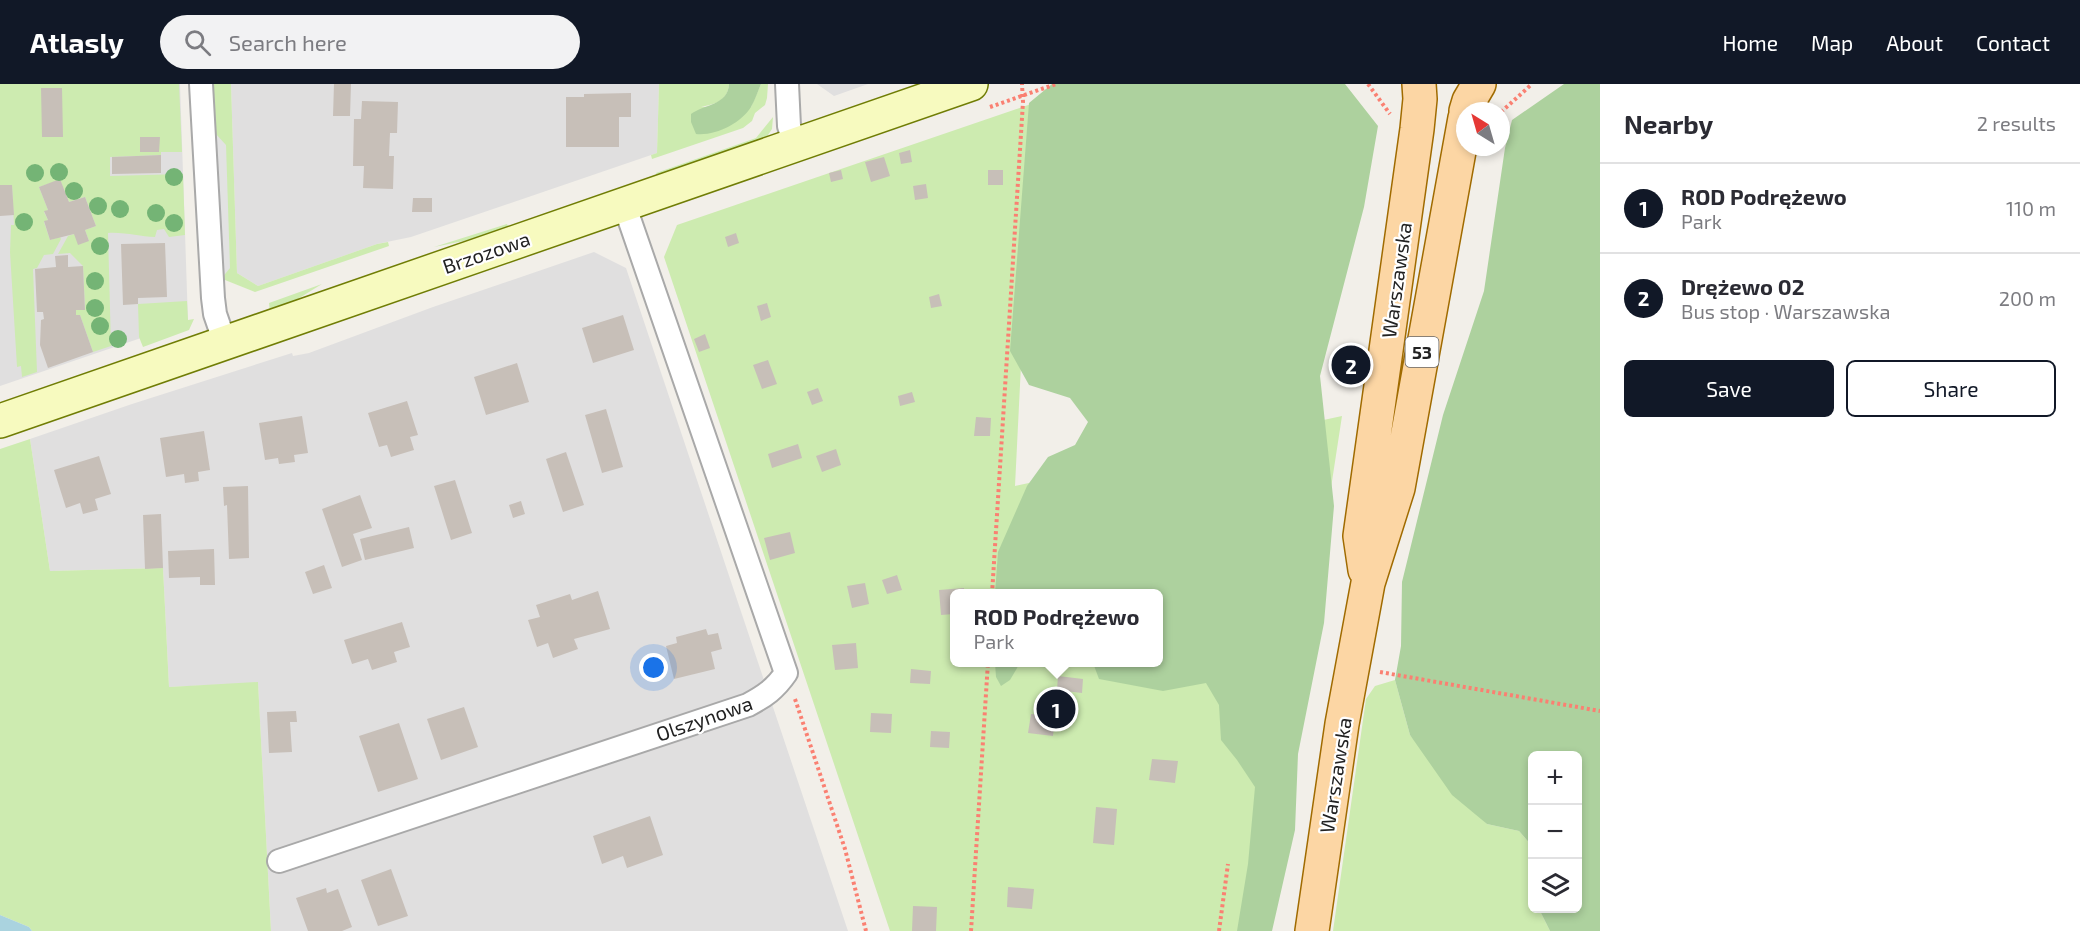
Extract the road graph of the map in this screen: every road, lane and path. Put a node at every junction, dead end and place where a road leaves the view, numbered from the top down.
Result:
1 (201, 84) edge
2 (787, 84) edge
3 (971, 84) edge
4 (1022, 84) edge
5 (1419, 84) edge
6 (1479, 84) edge
7 (1532, 84) edge
8 (1469, 102) edge
9 (1510, 104) edge
10 (795, 146) junction
11 (1458, 156) edge
12 (624, 204) junction
13 (225, 343) junction
14 (0, 421) edge
15 (1368, 583) junction
16 (992, 589) edge
17 (988, 667) edge
18 (1352, 667) junction
19 (786, 672) junction
20 (1600, 711) edge
21 (279, 861) dead end
22 (1228, 864) dead end
23 (866, 931) edge
24 (971, 931) edge
25 (1219, 931) edge
26 (1312, 931) edge

1 - 13 street
2 - 10 street
3 - 10 main road, Brzozowa
4 - 16 path
5 - 15 main road, Warszawska / 53
6 - 8 main road
7 - 9 path
10 - 12 main road, Brzozowa
11 - 15 main road, Warszawska / 53
12 - 13 main road, Brzozowa
12 - 19 street
13 - 14 main road, Brzozowa
15 - 18 main road, Warszawska / 53
17 - 24 path
18 - 20 path
18 - 26 main road, Warszawska / 53
19 - 21 street, Olszynowa
19 - 23 path
22 - 25 path

